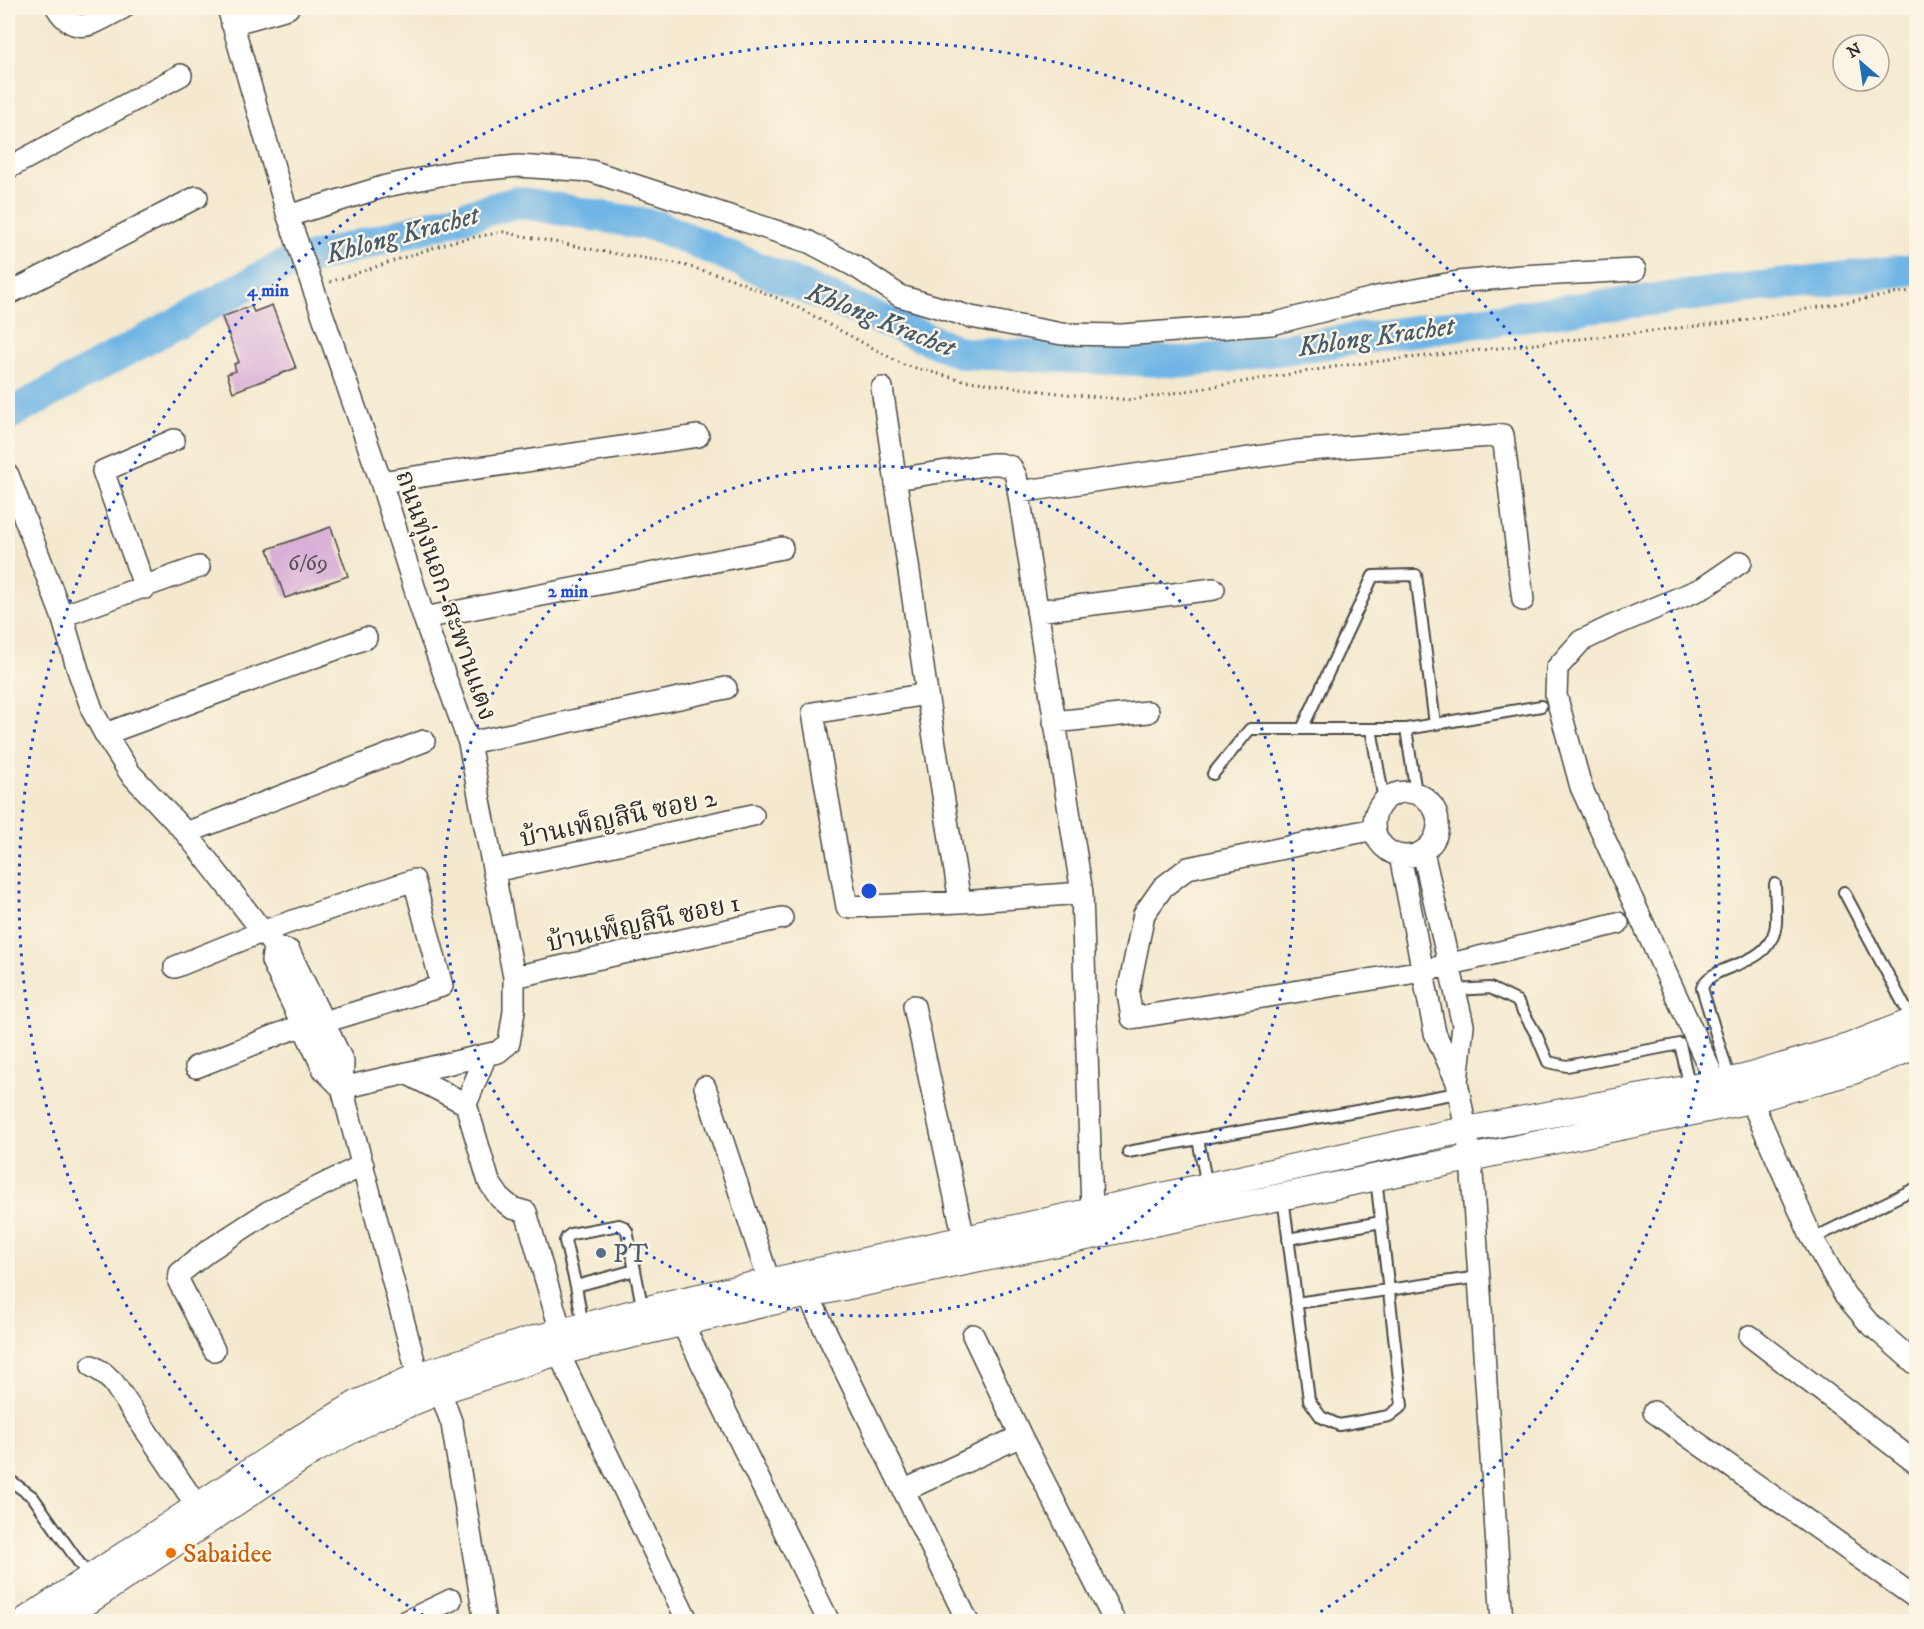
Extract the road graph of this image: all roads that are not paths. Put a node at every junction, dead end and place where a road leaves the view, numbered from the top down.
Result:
1 (57, 8) edge
2 (123, 8) edge
3 (288, 8) edge
4 (230, 16) edge
5 (181, 75) dead end
6 (8, 168) edge
7 (197, 197) dead end
8 (291, 223) junction
9 (1635, 270) dead end
10 (8, 294) edge
11 (882, 388) dead end
12 (698, 436) dead end
13 (174, 440) dead end
14 (8, 475) edge
15 (896, 479) junction
16 (381, 482) junction
17 (1019, 492) junction
18 (782, 548) dead end
19 (1741, 562) dead end
20 (199, 567) dead end
21 (145, 588) junction
22 (1214, 589) dead end
23 (1523, 600) dead end
24 (1037, 611) junction
25 (62, 616) junction
26 (424, 618) junction
27 (366, 638) dead end
28 (726, 687) dead end
29 (927, 694) junction
30 (1542, 706) dead end
31 (1148, 712) dead end
32 (1054, 722) junction
33 (1436, 724) junction
34 (1302, 729) junction
35 (1371, 729) junction
36 (1406, 729) junction
37 (105, 735) junction
38 (424, 741) dead end
39 (469, 743) junction
40 (1213, 774) dead end
41 (1416, 793) junction
42 (1384, 800) junction
43 (753, 815) dead end
44 (1374, 829) junction
45 (186, 832) junction
46 (1423, 852) junction
47 (1400, 856) junction
48 (494, 871) junction
49 (1775, 884) dead end
50 (1844, 892) dead end
51 (1082, 893) junction
52 (960, 902) junction
53 (782, 918) dead end
54 (1618, 923) dead end
55 (269, 938) junction
56 (1449, 964) junction
57 (174, 967) dead end
58 (1423, 971) junction
59 (514, 978) junction
60 (1455, 990) junction
61 (914, 1006) dead end
62 (324, 1022) junction
63 (302, 1025) junction
64 (1915, 1029) edge
65 (486, 1055) junction
66 (196, 1067) dead end
67 (406, 1073) junction
68 (1723, 1082) junction
69 (705, 1087) dead end
70 (1458, 1087) junction
71 (342, 1088) junction
72 (1690, 1088) junction
73 (1751, 1100) junction
74 (466, 1104) junction
75 (1466, 1130) junction
76 (1198, 1139) junction
77 (1128, 1152) dead end
78 (1471, 1158) junction
79 (363, 1165) junction
80 (1376, 1178) junction
81 (1207, 1186) junction
82 (1917, 1188) edge
83 (1283, 1197) junction
84 (1092, 1211) junction
85 (1381, 1222) junction
86 (964, 1239) junction
87 (1288, 1239) junction
88 (1812, 1239) junction
89 (635, 1270) junction
90 (1479, 1277) junction
91 (770, 1281) junction
92 (576, 1286) junction
93 (1389, 1290) junction
94 (808, 1295) junction
95 (1296, 1303) junction
96 (644, 1310) junction
97 (682, 1323) junction
98 (973, 1335) dead end
99 (1750, 1336) dead end
100 (567, 1337) junction
101 (214, 1350) dead end
102 (1917, 1364) edge
103 (92, 1366) dead end
104 (418, 1376) junction
105 (440, 1391) junction
106 (1654, 1412) dead end
107 (1021, 1436) junction
108 (1917, 1463) edge
109 (8, 1479) edge
110 (905, 1490) junction
111 (197, 1506) junction
112 (89, 1577) junction
113 (1917, 1598) edge
114 (452, 1600) dead end
115 (23, 1622) edge
116 (57, 1622) edge
117 (405, 1622) edge
118 (485, 1622) edge
119 (688, 1622) edge
120 (829, 1622) edge
121 (969, 1622) edge
122 (1115, 1622) edge
123 (1502, 1622) edge

1 - 2 street
3 - 4 street
4 - 8 street, ถนนทุ่งนอก-สะพานแตง
5 - 6 street
7 - 10 street
8 - 9 street
8 - 16 street, ถนนทุ่งนอก-สะพานแตง
11 - 15 street
12 - 16 street
13 - 21 street
14 - 25 street
15 - 17 street
15 - 29 street
16 - 26 street, ถนนทุ่งนอก-สะพานแตง
17 - 23 street
17 - 24 street
18 - 26 street
19 - 68 street
20 - 21 street
21 - 25 street
22 - 24 street
24 - 32 street
25 - 37 street
26 - 39 street, ถนนทุ่งนอก-สะพานแตง
27 - 37 street
28 - 39 street
29 - 52 street
29 - 52 street
30 - 33 lane
31 - 32 street
32 - 51 street
33 - 34 lane
33 - 36 lane
34 - 35 lane
34 - 40 lane
35 - 36 lane
35 - 42 lane
36 - 41 lane
37 - 45 street
38 - 45 street
39 - 48 street, ถนนทุ่งนอก-สะพานแตง
41 - 42 street
41 - 46 street
42 - 44 street
43 - 48 street, บ้านเพ็ญสินี ซอย 2
44 - 47 street
44 - 58 street
45 - 55 street
46 - 47 street
46 - 56 street
47 - 58 street
48 - 59 street, ถนนทุ่งนอก-สะพานแตง
49 - 68 lane
50 - 64 lane
51 - 52 street
51 - 84 street
53 - 59 street, บ้านเพ็ญสินี ซอย 1
54 - 56 street
55 - 57 street
55 - 62 street
55 - 62 street
55 - 63 street
56 - 58 street
56 - 60 street
58 - 70 street
59 - 65 street, ถนนทุ่งนอก-สะพานแตง
60 - 70 street
60 - 72 lane
61 - 86 street
62 - 71 street
63 - 66 street
63 - 71 street
64 - 68 street
64 - 73 street
65 - 67 street, ถนนทุ่งนอก-สะพานแตง
65 - 74 street
67 - 71 street, ถนนทุ่งนอก-สะพานแตง
67 - 74 street
68 - 72 street
69 - 91 street
70 - 75 street
70 - 76 lane
71 - 79 street
72 - 75 street
73 - 78 street
73 - 88 street
74 - 100 street
75 - 78 street
75 - 81 street
76 - 77 lane
76 - 81 lane
78 - 80 street
78 - 90 street
79 - 101 street
79 - 104 street
80 - 83 street
80 - 85 lane
81 - 84 street
82 - 88 lane
83 - 87 lane
83 - 94 street
84 - 86 street
85 - 87 lane
85 - 93 lane
86 - 91 street
87 - 95 lane
88 - 102 street
89 - 92 lane
89 - 92 lane
89 - 96 lane
90 - 93 lane
90 - 123 street
91 - 96 street
92 - 100 lane
93 - 95 lane
93 - 95 lane
94 - 97 street
94 - 110 street
96 - 100 street
97 - 100 street
97 - 120 street
98 - 107 street
99 - 108 street
100 - 104 street
100 - 105 street
100 - 119 street
103 - 111 street
104 - 111 street
105 - 116 street
105 - 118 street
106 - 113 street
107 - 110 street
107 - 122 street
109 - 112 lane
110 - 121 street
111 - 112 street
112 - 115 street
114 - 117 street

